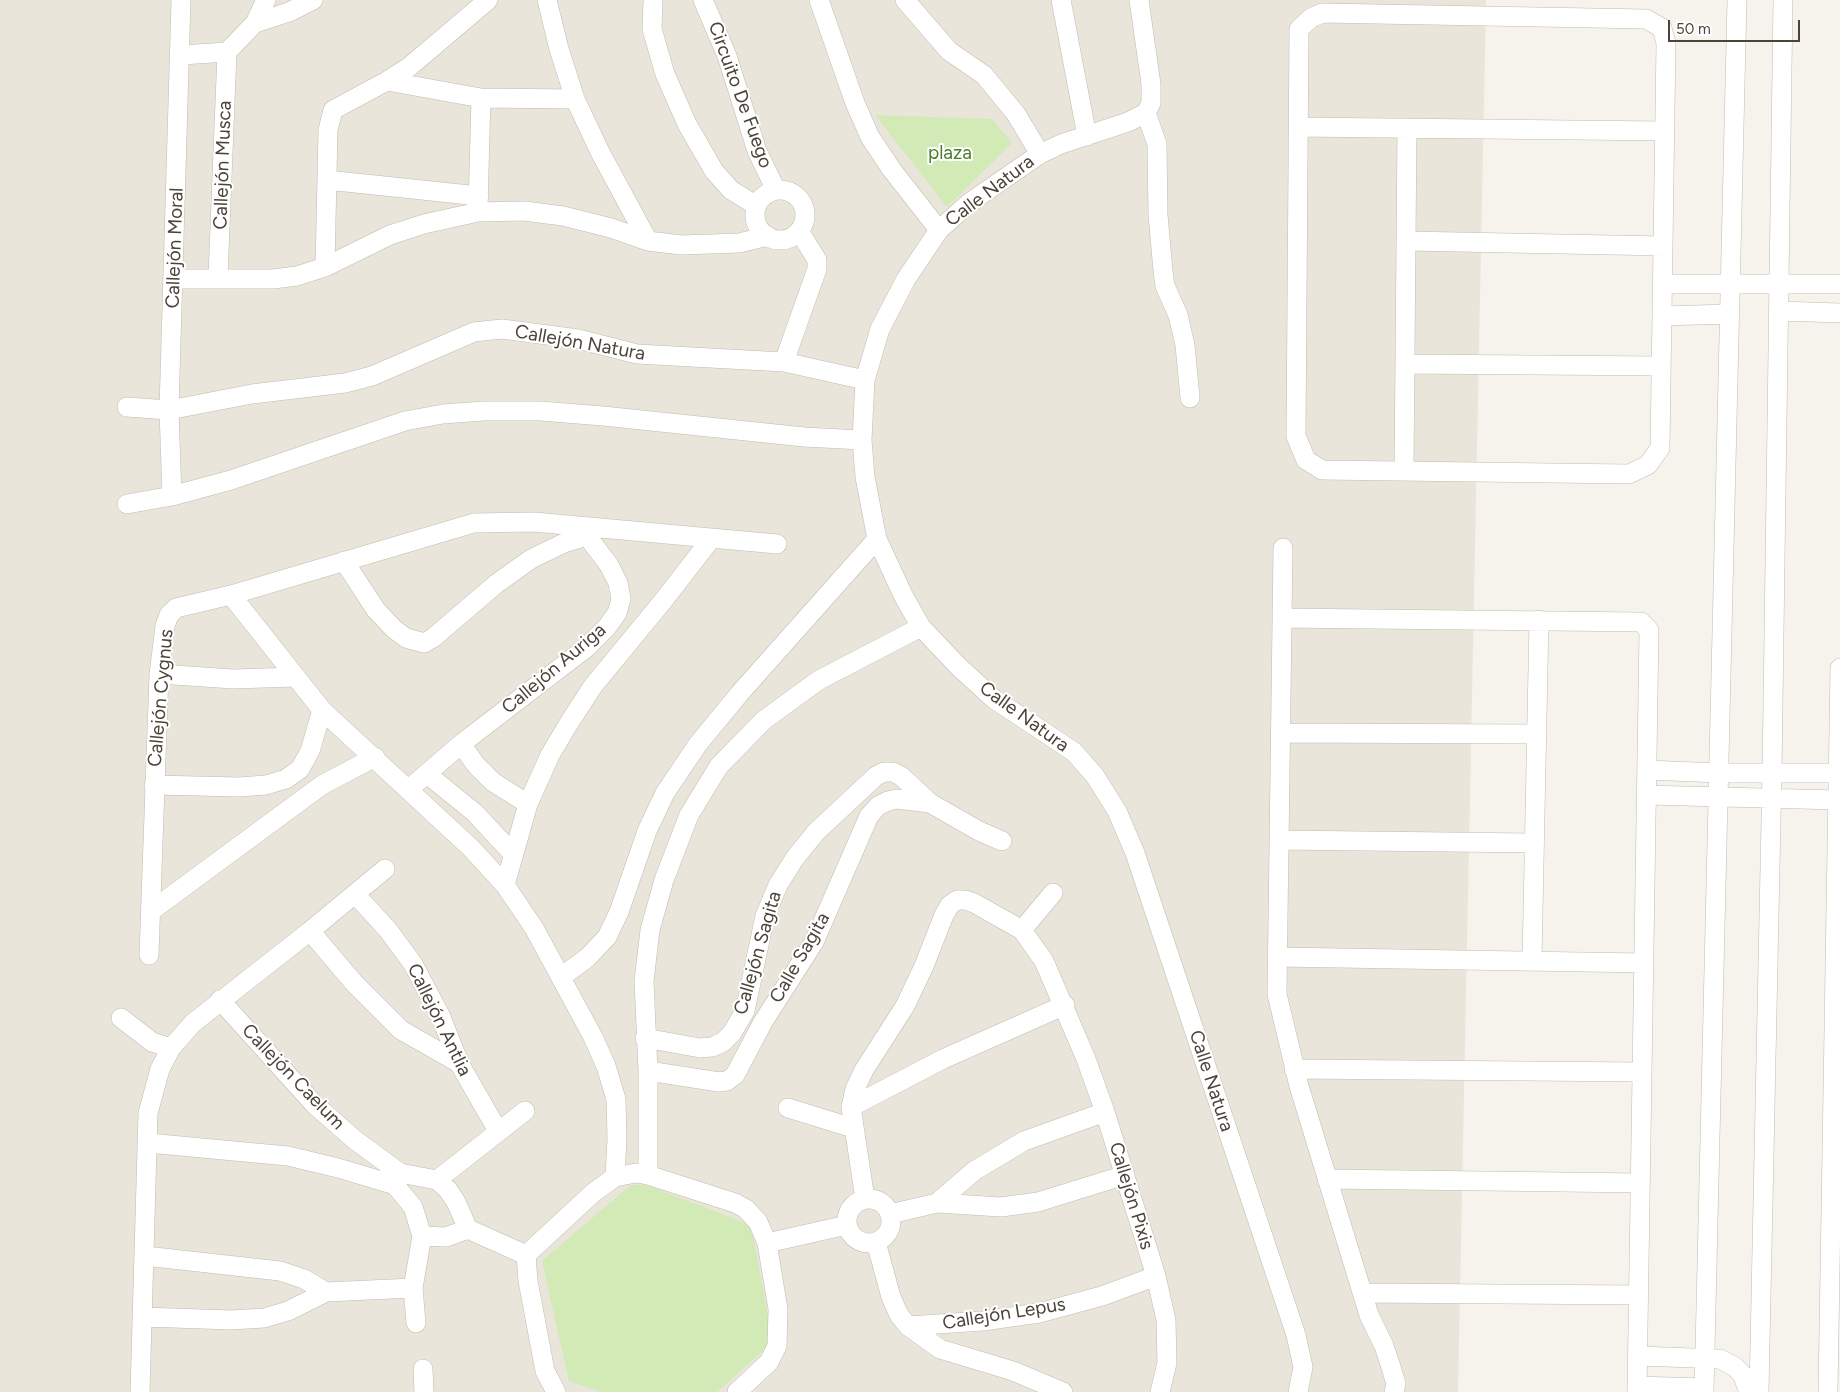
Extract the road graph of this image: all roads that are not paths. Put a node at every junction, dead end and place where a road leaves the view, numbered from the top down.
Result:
1 (181, 0) edge
2 (266, 0) edge
3 (313, 0) edge
4 (488, 0) edge
5 (547, 0) edge
6 (653, 0) edge
7 (703, 0) edge
8 (819, 0) edge
9 (905, 0) edge
10 (1061, 0) edge
11 (1138, 0) edge
12 (1737, 0) edge
13 (1783, 0) edge
14 (255, 23) junction
15 (227, 52) junction
16 (180, 55) junction
17 (387, 81) junction
18 (481, 98) junction
19 (576, 99) junction
20 (1146, 113) junction
21 (1298, 127) junction
22 (1407, 128) junction
23 (1665, 131) junction
24 (1087, 136) junction
25 (1040, 154) junction
26 (327, 180) junction
27 (776, 190) junction
28 (479, 204) junction
29 (757, 206) junction
30 (939, 230) junction
31 (799, 231) junction
32 (768, 236) junction
33 (648, 241) junction
34 (1407, 241) junction
35 (1663, 246) junction
36 (325, 267) junction
37 (218, 277) junction
38 (175, 278) junction
39 (1779, 283) junction
40 (1663, 284) junction
41 (1730, 284) junction
42 (1840, 284) edge
43 (1778, 311) junction
44 (1840, 313) edge
45 (1730, 314) junction
46 (1662, 316) junction
47 (784, 362) junction
48 (1406, 364) junction
49 (1661, 366) junction
50 (864, 380) junction
51 (1190, 398) dead end
52 (127, 407) dead end
53 (169, 410) junction
54 (862, 440) junction
55 (1404, 471) junction
56 (172, 496) junction
57 (127, 504) dead end
58 (584, 531) junction
59 (711, 539) junction
60 (878, 539) junction
61 (777, 544) dead end
62 (1283, 548) dead end
63 (344, 561) junction
64 (231, 595) junction
65 (1282, 618) junction
66 (1539, 620) junction
67 (921, 627) junction
68 (1840, 668) edge
69 (159, 674) junction
70 (296, 677) junction
71 (322, 710) junction
72 (1281, 733) junction
73 (1537, 734) junction
74 (462, 744) junction
75 (375, 757) junction
76 (1647, 770) junction
77 (1719, 773) junction
78 (1772, 773) junction
79 (1838, 773) junction
80 (427, 774) junction
81 (154, 785) junction
82 (410, 788) junction
83 (1647, 796) junction
84 (1718, 797) junction
85 (1771, 798) junction
86 (1838, 800) junction
87 (930, 803) junction
88 (528, 804) junction
89 (846, 804) junction
90 (869, 816) junction
91 (1279, 840) junction
92 (1002, 841) dead end
93 (1534, 843) junction
94 (513, 854) junction
95 (385, 869) dead end
96 (505, 885) junction
97 (1053, 893) dead end
98 (355, 894) junction
99 (150, 911) junction
100 (1022, 930) junction
101 (310, 931) junction
102 (149, 955) dead end
103 (1278, 957) junction
104 (1532, 961) junction
105 (1644, 963) junction
106 (1838, 966) edge
107 (561, 977) junction
108 (220, 1000) junction
109 (1065, 1005) junction
110 (745, 1011) junction
111 (121, 1018) dead end
112 (763, 1022) junction
113 (645, 1038) junction
114 (170, 1048) junction
115 (459, 1063) junction
116 (1294, 1069) junction
117 (648, 1071) junction
118 (1642, 1072) junction
119 (1837, 1072) edge
120 (850, 1107) junction
121 (788, 1108) dead end
122 (525, 1111) dead end
123 (1105, 1112) junction
124 (853, 1128) junction
125 (498, 1131) junction
126 (148, 1143) junction
127 (648, 1175) junction
128 (1125, 1175) junction
129 (616, 1177) junction
130 (398, 1179) junction
131 (1327, 1179) junction
132 (437, 1180) junction
133 (1640, 1183) junction
134 (1836, 1186) edge
135 (865, 1199) junction
136 (937, 1203) junction
137 (890, 1214) junction
138 (848, 1225) junction
139 (468, 1229) junction
140 (422, 1236) junction
141 (876, 1242) junction
142 (767, 1243) junction
143 (526, 1255) junction
144 (145, 1256) junction
145 (1156, 1276) junction
146 (413, 1288) junction
147 (326, 1292) junction
148 (1363, 1294) junction
149 (1639, 1296) junction
150 (1835, 1299) edge
151 (143, 1317) junction
152 (416, 1323) dead end
153 (908, 1326) junction
154 (1638, 1356) junction
155 (1705, 1357) junction
156 (423, 1369) dead end
157 (141, 1383) edge
158 (1637, 1389) edge
159 (1704, 1390) edge
160 (424, 1392) edge
161 (556, 1392) edge
162 (737, 1392) edge
163 (1062, 1392) edge
164 (1160, 1392) edge
165 (1298, 1392) edge
166 (1394, 1392) edge
167 (1749, 1392) edge
168 (1759, 1392) edge
169 (1828, 1392) edge

1 - 16 street, Callejón Moral
2 - 14 street
3 - 14 street
4 - 17 street
5 - 19 street
6 - 29 street
7 - 27 street, Circuito De Fuego
8 - 30 street
9 - 25 street
10 - 24 street
11 - 20 street
12 - 41 street
13 - 39 street
14 - 15 street
15 - 16 street
15 - 37 street, Callejón Musca
16 - 38 street, Callejón Moral
17 - 18 street
17 - 26 street
18 - 19 street
18 - 28 street
19 - 33 street
20 - 24 street, Calle Natura
20 - 51 street
21 - 22 street
21 - 23 street
21 - 55 street
22 - 23 street
22 - 34 street
23 - 35 street
24 - 25 street, Calle Natura
25 - 30 street, Calle Natura
26 - 28 street
26 - 36 street
27 - 29 street
27 - 31 street
28 - 33 street
28 - 36 street
29 - 32 street
30 - 50 street, Calle Natura
31 - 32 street
31 - 47 street
32 - 33 street
34 - 35 street
34 - 48 street
35 - 40 street
36 - 37 street
37 - 38 street
38 - 53 street, Callejón Moral
39 - 41 street
39 - 42 street
39 - 43 street
40 - 41 street
40 - 46 street
41 - 45 street
43 - 44 street
43 - 78 street
45 - 46 street
45 - 77 street
46 - 49 street
47 - 50 street, Callejón Natura
47 - 53 street, Callejón Natura
48 - 49 street
48 - 55 street
49 - 55 street
50 - 54 street, Calle Natura
52 - 53 street, Callejón Natura
53 - 56 street, Callejón Moral
54 - 56 street
54 - 60 street, Calle Natura
56 - 57 street
58 - 59 street
58 - 63 street
58 - 63 street
58 - 74 street, Callejón Auriga
59 - 61 street
59 - 88 street, Callejón Auriga
60 - 67 street, Calle Natura
60 - 107 street
62 - 65 street
63 - 64 street
64 - 69 street, Callejón Cygnus
64 - 70 street
65 - 66 street
65 - 72 street
66 - 73 street
66 - 76 street
67 - 113 street
67 - 165 street, Calle Natura
68 - 79 street
69 - 70 street
69 - 81 street, Callejón Cygnus
70 - 71 street
71 - 75 street
71 - 81 street, Callejón Cygnus
72 - 73 street
72 - 91 street
73 - 93 street
74 - 80 street, Callejón Auriga
74 - 88 street
75 - 82 street
75 - 99 street
76 - 77 street
76 - 83 street
77 - 78 street
77 - 84 street
78 - 79 street
78 - 85 street
79 - 86 street
80 - 82 street, Callejón Auriga
80 - 94 street
81 - 99 street, Callejón Cygnus
82 - 96 street
83 - 84 street
83 - 105 street
84 - 85 street
84 - 155 street
85 - 86 street
85 - 168 street
86 - 106 street
87 - 89 street, Callejón Sagita
87 - 90 street, Calle Sagita
87 - 92 street, Callejón Sagita
88 - 94 street, Callejón Auriga
89 - 90 street
89 - 110 street, Callejón Sagita
90 - 112 street, Calle Sagita
91 - 93 street
91 - 103 street
93 - 104 street
94 - 96 street, Callejón Auriga
95 - 98 street
96 - 107 street
97 - 100 street
98 - 101 street
98 - 115 street, Callejón Antlia
99 - 102 street
100 - 109 street, Callejón Pixis
100 - 120 street, Callejón Pixis
101 - 108 street
101 - 115 street
103 - 104 street
103 - 116 street
104 - 105 street
105 - 118 street
106 - 119 street
107 - 129 street
108 - 114 street
108 - 130 street, Callejón Caelum
109 - 120 street
109 - 123 street, Callejón Pixis
110 - 112 street
110 - 113 street, Callejón Sagita
111 - 114 street
112 - 117 street, Calle Sagita
113 - 117 street
114 - 126 street
115 - 125 street, Callejón Antlia
116 - 118 street
116 - 131 street
117 - 127 street
118 - 133 street
119 - 134 street
120 - 124 street, Callejón Pixis
121 - 124 street
122 - 125 street
123 - 128 street, Callejón Pixis
123 - 136 street
124 - 135 street, Callejón Pixis
125 - 132 street
126 - 130 street, Callejón Caelum
126 - 144 street
127 - 129 street
127 - 142 street
128 - 136 street
128 - 145 street, Callejón Pixis
129 - 143 street
130 - 132 street, Callejón Caelum
130 - 140 street, Callejón Caelum
131 - 133 street
131 - 148 street
132 - 139 street
133 - 149 street
134 - 150 street
135 - 137 street
135 - 138 street
136 - 137 street
137 - 141 street
138 - 141 street
138 - 142 street
139 - 140 street
139 - 143 street
140 - 146 street
141 - 153 street, Callejón Lepus
142 - 162 street
143 - 161 street
144 - 147 street
144 - 151 street
145 - 153 street, Callejón Lepus
145 - 164 street, Callejón Pixis
146 - 147 street
146 - 152 street
147 - 151 street
148 - 149 street
148 - 166 street
149 - 154 street
150 - 169 street
151 - 157 street
153 - 163 street, Callejón Lepus
154 - 155 street
154 - 158 street
155 - 159 street
155 - 167 street
156 - 160 street
158 - 159 street

